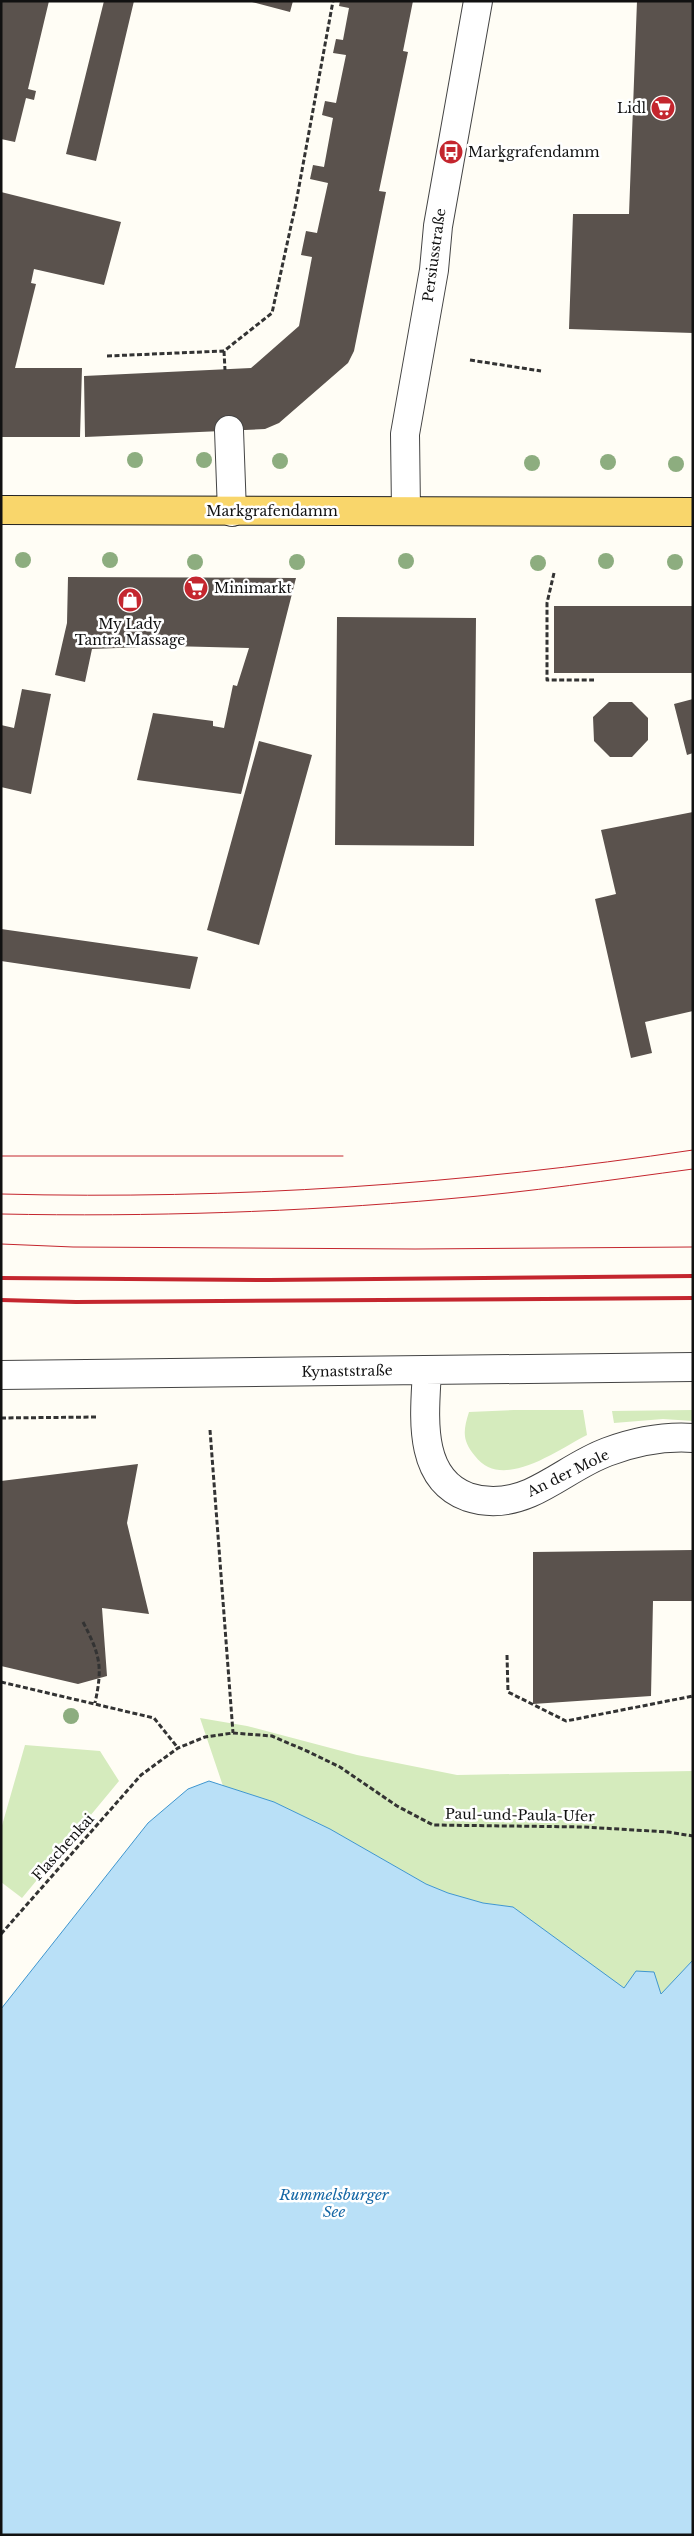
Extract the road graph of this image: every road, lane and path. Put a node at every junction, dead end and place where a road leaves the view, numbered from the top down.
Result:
1 (333, 1) edge
2 (478, 1) edge
3 (498, 160) dead end
4 (506, 161) dead end
5 (224, 351) junction
6 (107, 356) dead end
7 (470, 360) dead end
8 (225, 370) dead end
9 (541, 371) dead end
10 (229, 430) dead end
11 (1, 510) edge
12 (406, 510) junction
13 (232, 512) junction
14 (693, 512) edge
15 (554, 573) dead end
16 (594, 680) dead end
17 (693, 1367) edge
18 (427, 1370) junction
19 (1, 1374) edge
20 (97, 1417) dead end
21 (1, 1418) edge
22 (210, 1430) dead end
23 (693, 1438) edge
24 (83, 1622) dead end
25 (507, 1655) dead end
26 (1, 1682) edge
27 (693, 1696) edge
28 (95, 1703) junction
29 (233, 1732) junction
30 (178, 1748) junction
31 (141, 1775) joint
32 (693, 1836) edge
33 (1, 1934) edge

1 - 5 path
2 - 12 street, Persiusstraße
3 - 4 path
5 - 6 path
5 - 8 path
7 - 9 path
10 - 13 street
11 - 13 main road, Markgrafendamm
12 - 13 main road, Markgrafendamm
12 - 14 main road, Markgrafendamm
15 - 16 path
17 - 18 street, Kynaststraße
18 - 19 street, Kynaststraße
18 - 23 street, An der Mole
20 - 21 path
22 - 29 path
24 - 28 path
25 - 27 path
26 - 28 path
28 - 30 path
29 - 30 path, Paul-und-Paula-Ufer
29 - 32 path, Paul-und-Paula-Ufer
30 - 31 path, Paul-und-Paula-Ufer
31 - 33 path, Flaschenkai

